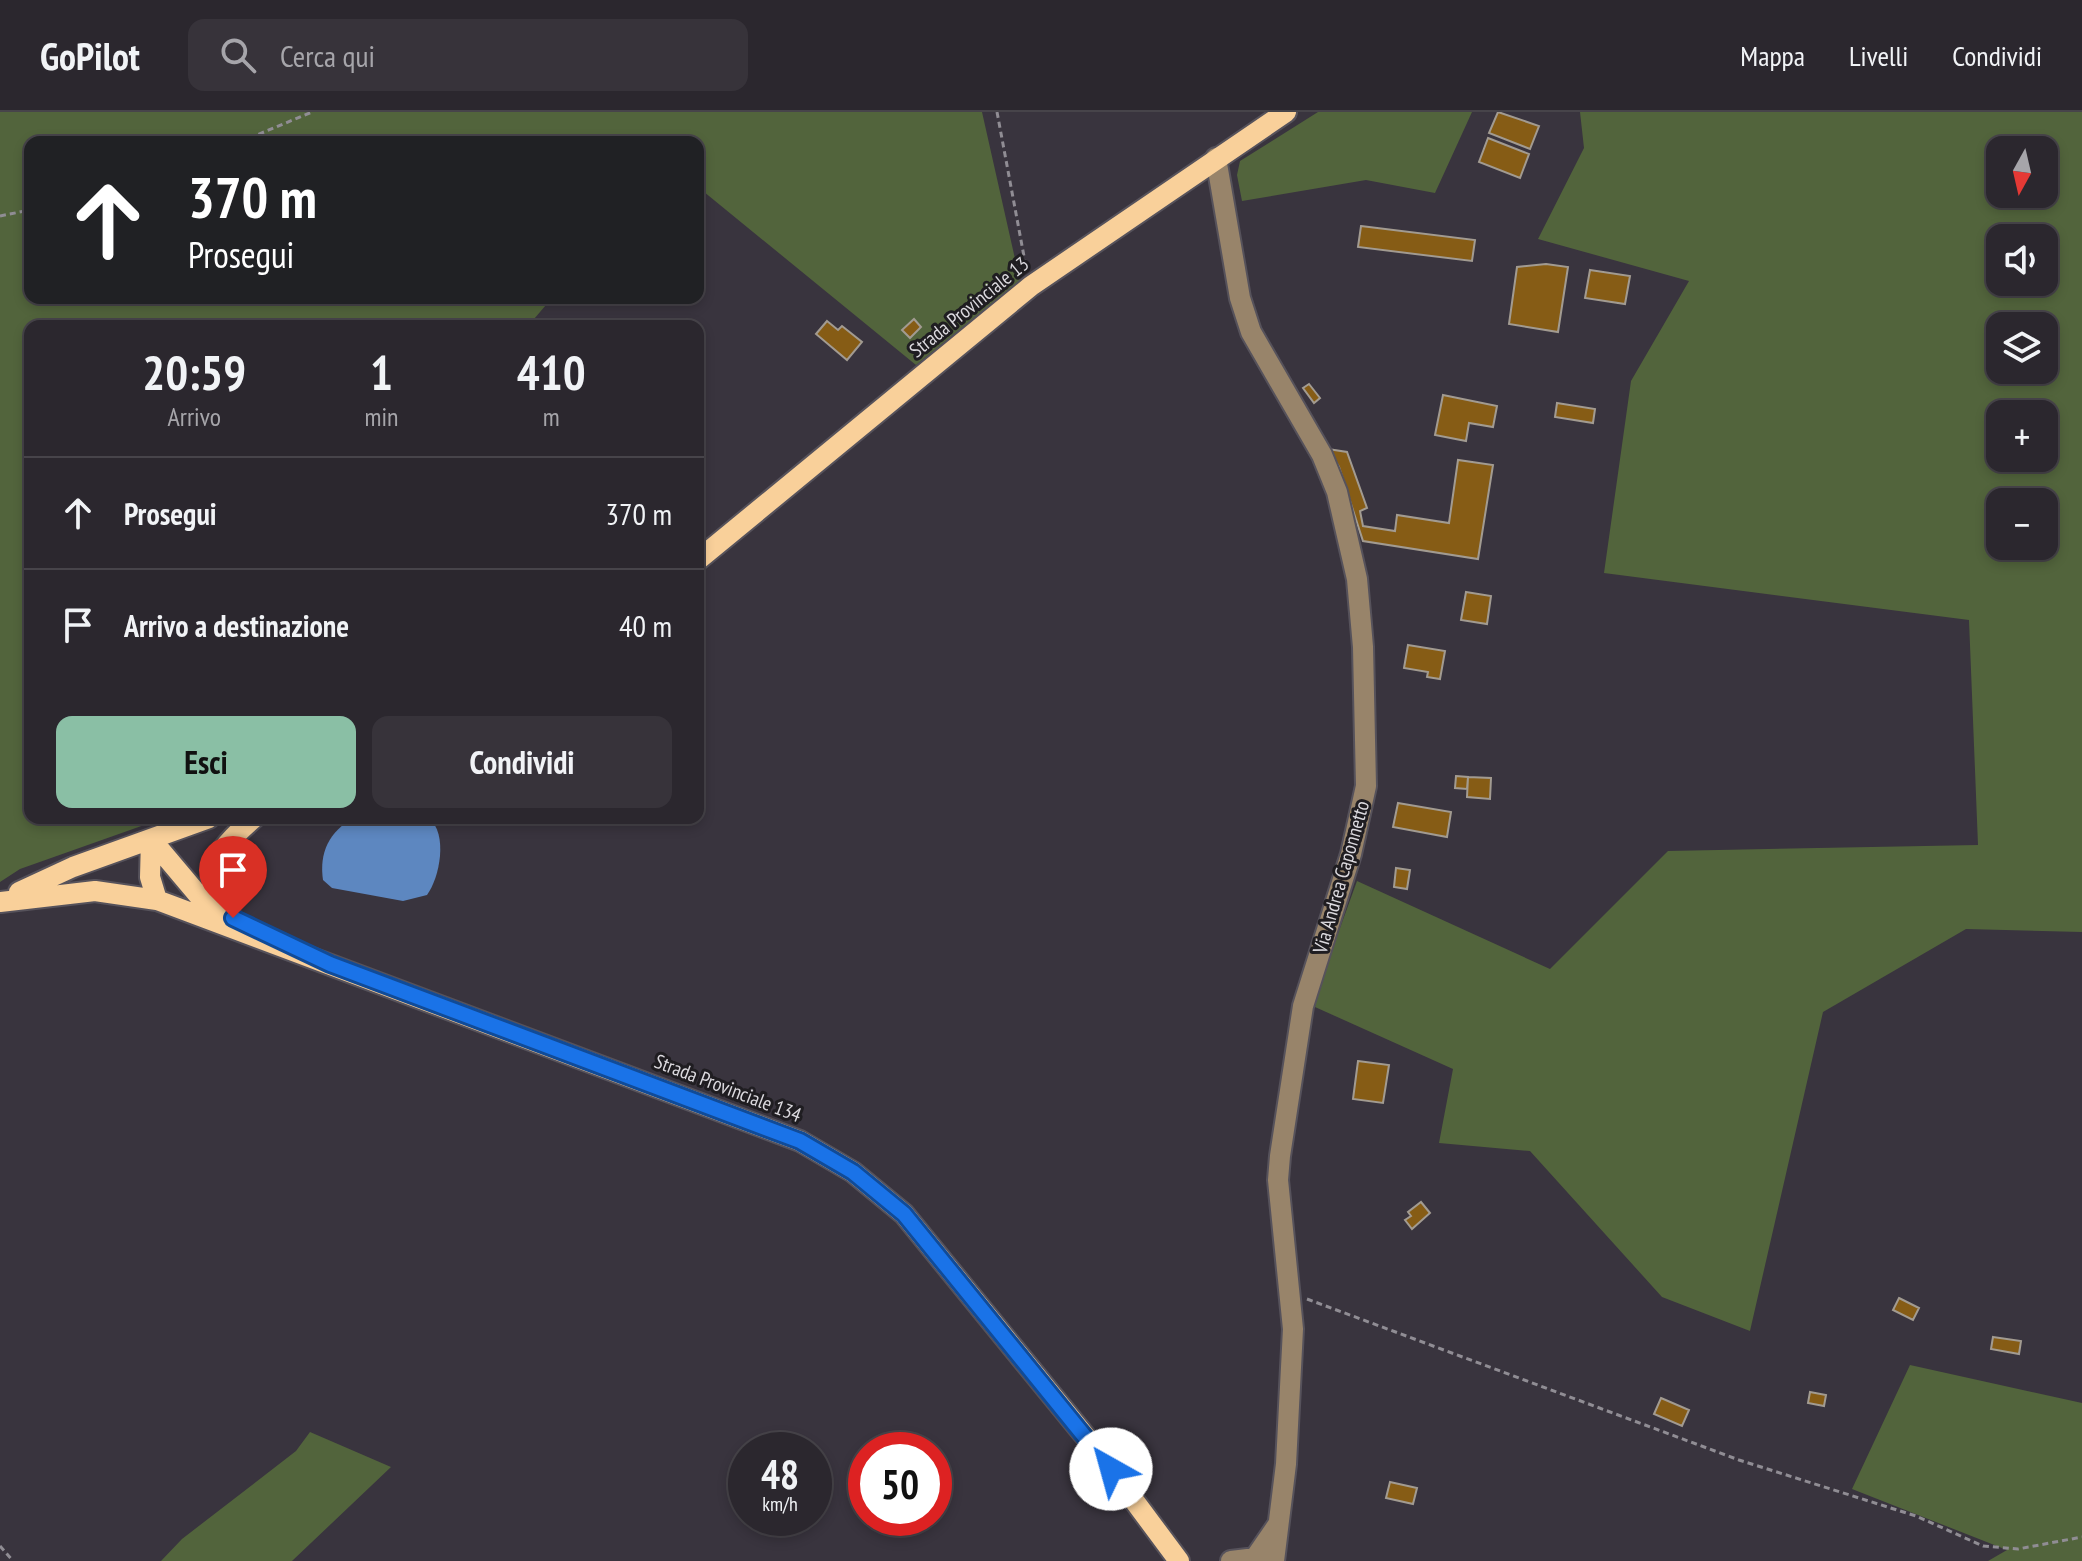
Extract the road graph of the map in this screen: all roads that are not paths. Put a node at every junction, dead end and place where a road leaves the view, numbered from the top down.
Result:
1 (1286, 112) edge
2 (1216, 158) junction
3 (704, 555) edge
4 (192, 824) edge
5 (247, 824) edge
6 (151, 839) junction
7 (157, 900) junction
8 (0, 902) edge
9 (233, 918) junction
10 (330, 964) junction
11 (1182, 1559) edge
12 (1261, 1560) edge
13 (1231, 1561) edge

1 - 2 main road, Strada Provinciale 13
2 - 3 main road, Strada Provinciale 13
2 - 12 street, Via Andrea Caponnetto
4 - 6 main road
5 - 9 main road
6 - 7 main road
6 - 8 main road
6 - 9 main road
7 - 8 main road
7 - 10 main road
9 - 10 main road
10 - 11 main road, Strada Provinciale 134
12 - 13 street

